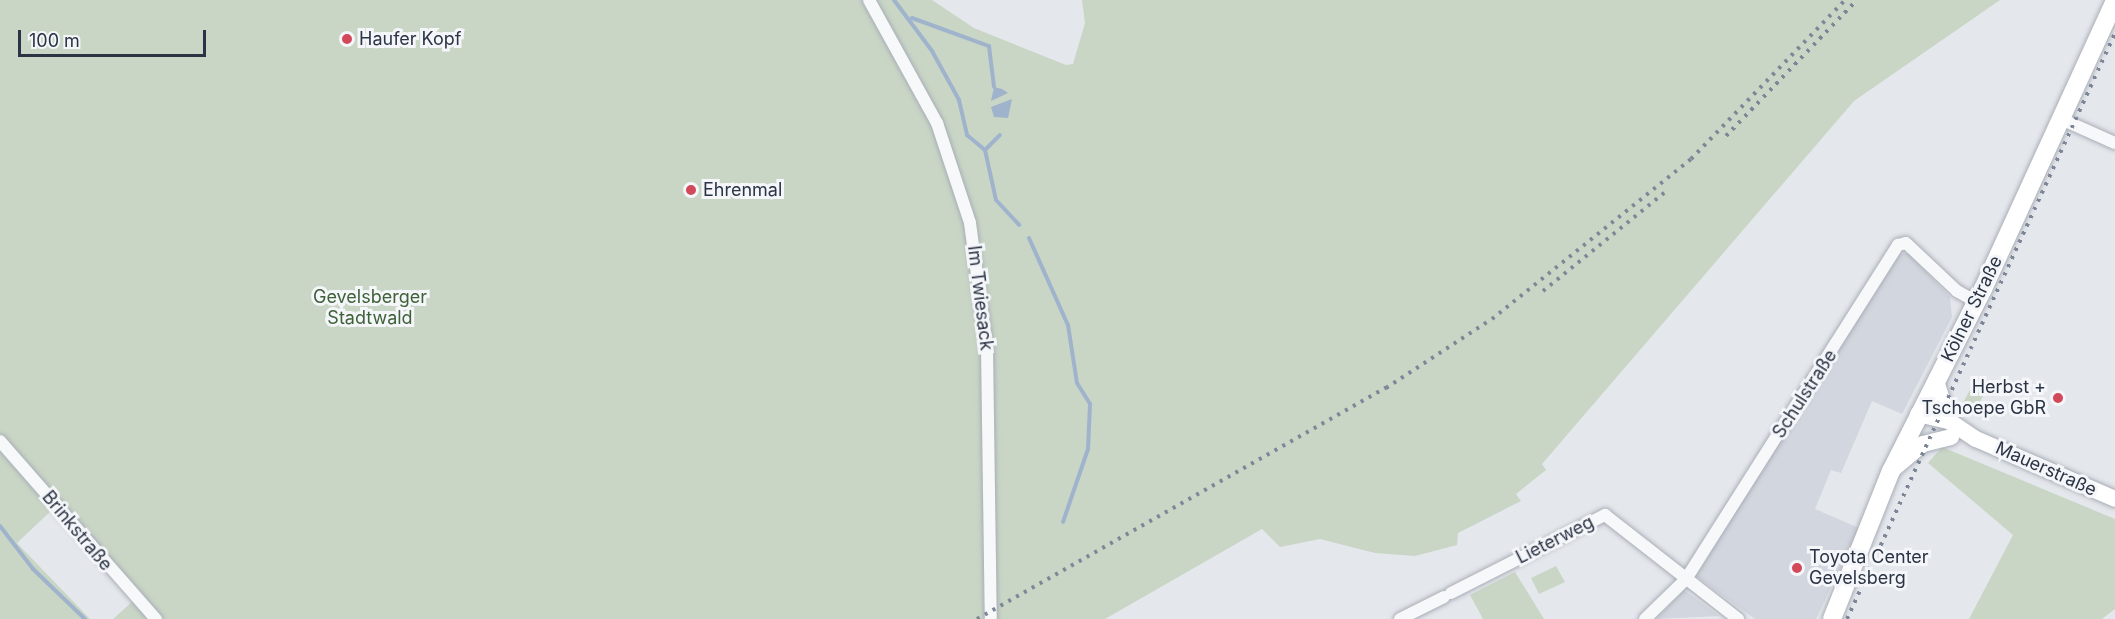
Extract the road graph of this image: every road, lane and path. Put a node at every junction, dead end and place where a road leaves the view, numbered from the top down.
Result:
1 (868, 0) edge
2 (2115, 1) edge
3 (2061, 119) junction
4 (2115, 143) edge
5 (1977, 302) junction
6 (1936, 381) junction
7 (1918, 414) junction
8 (1950, 429) junction
9 (0, 441) edge
10 (1891, 471) junction
11 (2115, 499) edge
12 (1686, 579) junction
13 (1424, 614) edge
14 (156, 619) edge
15 (991, 619) edge
16 (1401, 619) edge
17 (1645, 619) edge
18 (1738, 619) edge
19 (1832, 619) edge

1 - 15 street, Im Twiesack
2 - 3 main road, Kölner Straße
3 - 4 street
3 - 5 main road, Kölner Straße
5 - 6 main road, Kölner Straße
5 - 12 street, Schulstraße
6 - 7 main road, Kölner Straße
6 - 8 main road
7 - 8 main road, Mauerstraße
7 - 10 main road, Kölner Straße
8 - 10 main road
8 - 11 main road, Mauerstraße
9 - 14 street, Brinkstraße
10 - 19 main road, Kölner Straße
12 - 13 street, Lieterweg
12 - 17 street, Schulstraße
12 - 18 street, Lieterweg
13 - 16 street, Lieterweg

